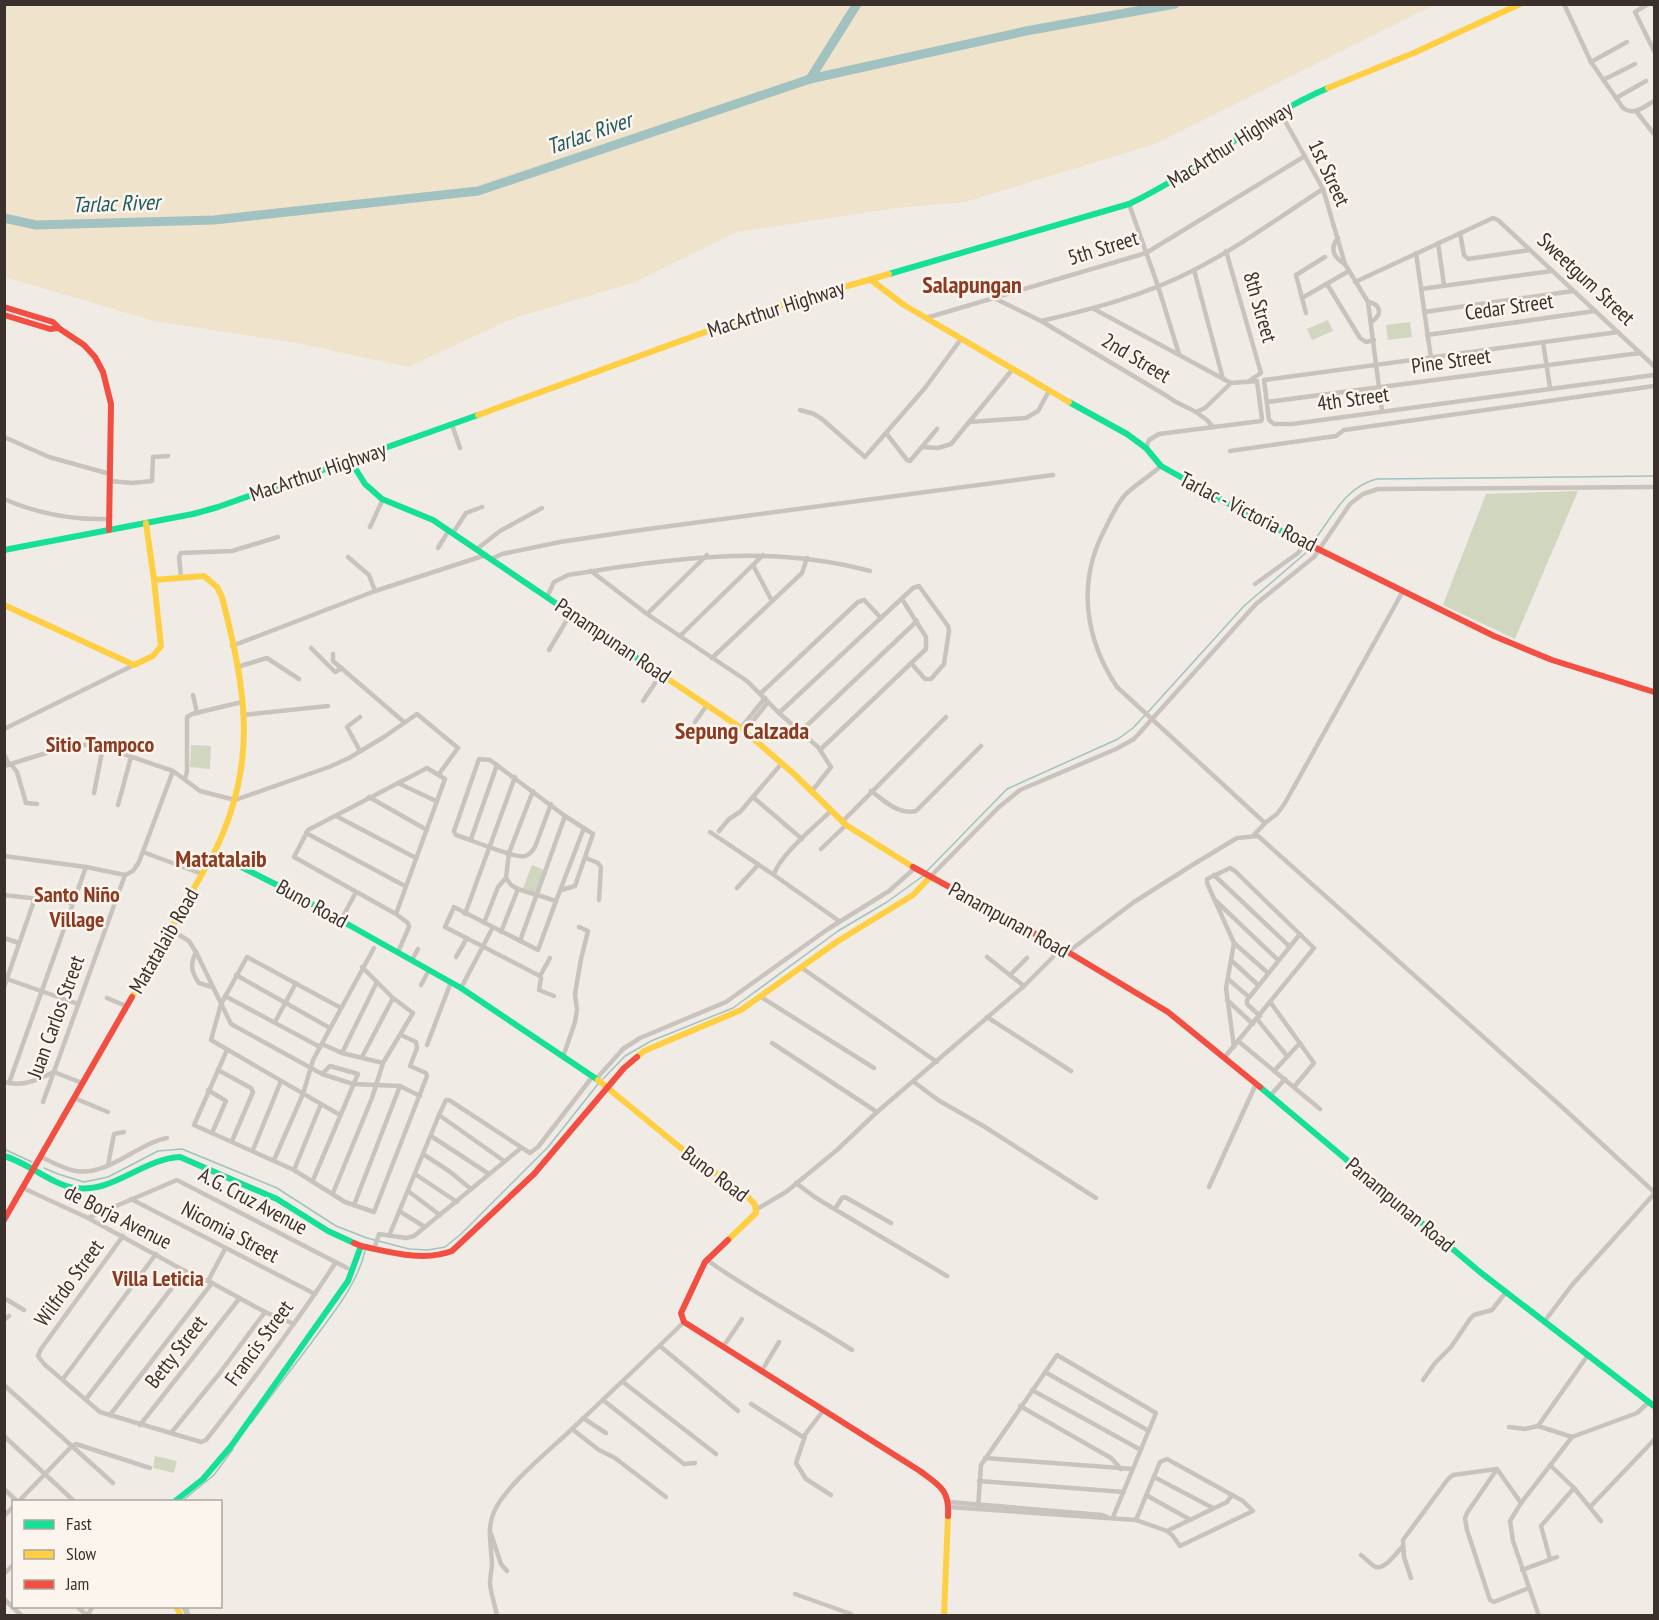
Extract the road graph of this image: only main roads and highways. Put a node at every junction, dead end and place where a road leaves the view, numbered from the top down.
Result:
1 (1520, 4) edge
2 (871, 280) junction
3 (4, 307) edge
4 (4, 315) edge
5 (57, 328) junction
6 (350, 460) junction
7 (146, 523) junction
8 (109, 530) junction
9 (4, 550) edge
10 (154, 580) junction
11 (4, 605) edge
12 (1654, 692) edge
13 (214, 853) junction
14 (926, 874) junction
15 (608, 1087) junction
16 (4, 1156) edge
17 (34, 1169) junction
18 (4, 1220) edge
19 (361, 1246) junction
20 (1652, 1404) edge
21 (177, 1500) edge
22 (944, 1616) edge

1 - 2 main road, MacArthur Highway
2 - 6 main road, MacArthur Highway
2 - 12 main road, Tarlac - Victoria Road
3 - 5 main road
4 - 5 main road
5 - 8 main road
6 - 7 main road, MacArthur Highway
6 - 14 main road, Panampunan Road
7 - 8 main road, MacArthur Highway
7 - 10 main road
8 - 9 main road, MacArthur Highway
10 - 11 main road
10 - 13 main road, Matatalaib Road
13 - 15 main road, Buno Road
13 - 17 main road, Matatalaib Road
14 - 15 main road
14 - 20 main road, Panampunan Road
15 - 19 main road
15 - 22 main road, Buno Road
16 - 17 main road
17 - 18 main road, Matatalaib Road
17 - 19 main road
19 - 21 main road

